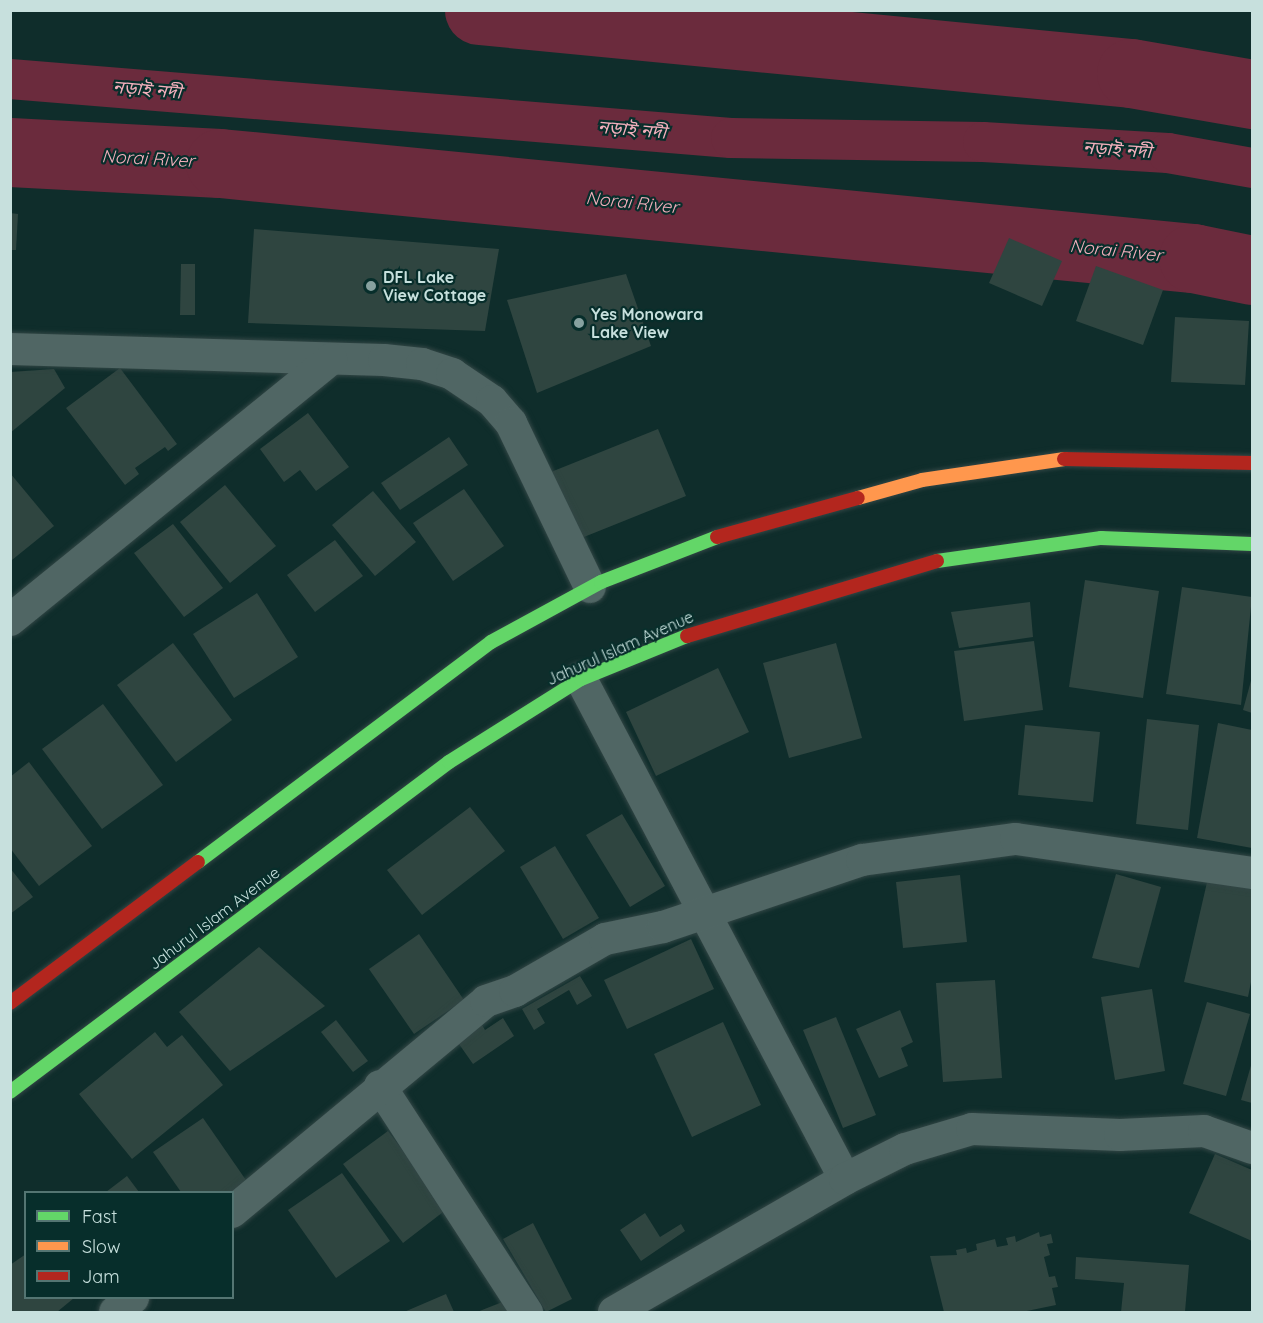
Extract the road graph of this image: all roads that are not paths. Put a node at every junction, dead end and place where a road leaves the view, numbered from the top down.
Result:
1 (10, 349) edge
2 (332, 359) junction
3 (1252, 463) edge
4 (1252, 544) edge
5 (590, 587) junction
6 (10, 620) edge
7 (581, 680) junction
8 (1252, 873) edge
9 (703, 910) junction
10 (10, 1003) edge
11 (380, 1086) junction
12 (10, 1092) edge
13 (1252, 1148) edge
14 (845, 1179) junction
15 (234, 1210) edge
16 (132, 1299) edge
17 (115, 1312) edge
18 (527, 1312) edge
19 (614, 1312) edge

1 - 2 street
2 - 5 street
2 - 6 street
3 - 5 street
4 - 7 street, Jahurul Islam Avenue
5 - 10 street
7 - 9 street
7 - 12 street, Jahurul Islam Avenue
8 - 9 street
9 - 11 street
9 - 14 street
11 - 15 street
11 - 18 street
13 - 14 street
14 - 19 street
16 - 17 street

